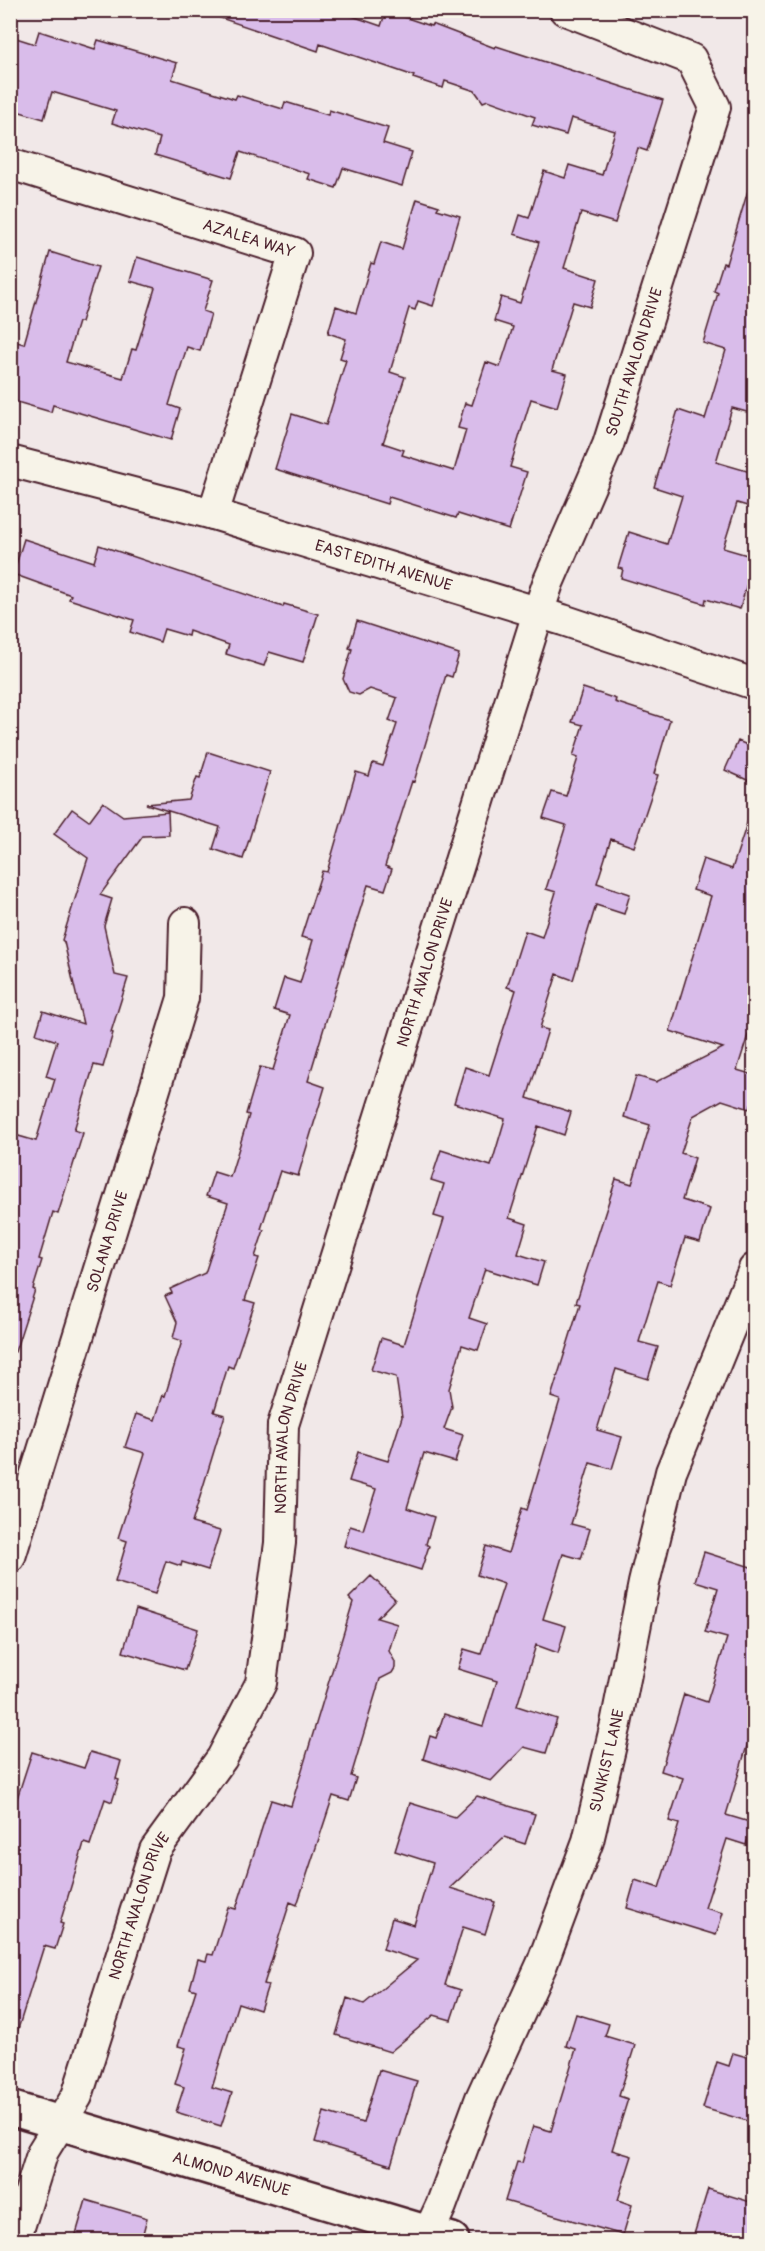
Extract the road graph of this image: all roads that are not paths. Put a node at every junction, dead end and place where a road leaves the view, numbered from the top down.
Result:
1 (565, 10) edge
2 (10, 164) edge
3 (10, 460) edge
4 (213, 514) junction
5 (538, 613) junction
6 (754, 684) edge
7 (185, 923) dead end
8 (754, 1269) edge
9 (10, 1557) edge
10 (10, 2108) edge
11 (60, 2124) junction
12 (436, 2238) edge
13 (15, 2241) edge

1 - 5 street, SOUTH AVALON DRIVE
2 - 4 street, AZALEA WAY
3 - 4 street, EAST EDITH AVENUE
4 - 5 street, EAST EDITH AVENUE
5 - 6 street, EAST EDITH AVENUE
5 - 11 street, NORTH AVALON DRIVE
7 - 9 street, SOLANA DRIVE
8 - 12 street, SUNKIST LANE
10 - 11 street, ALMOND AVENUE
11 - 12 street, ALMOND AVENUE
11 - 13 street, NORTH AVALON DRIVE

